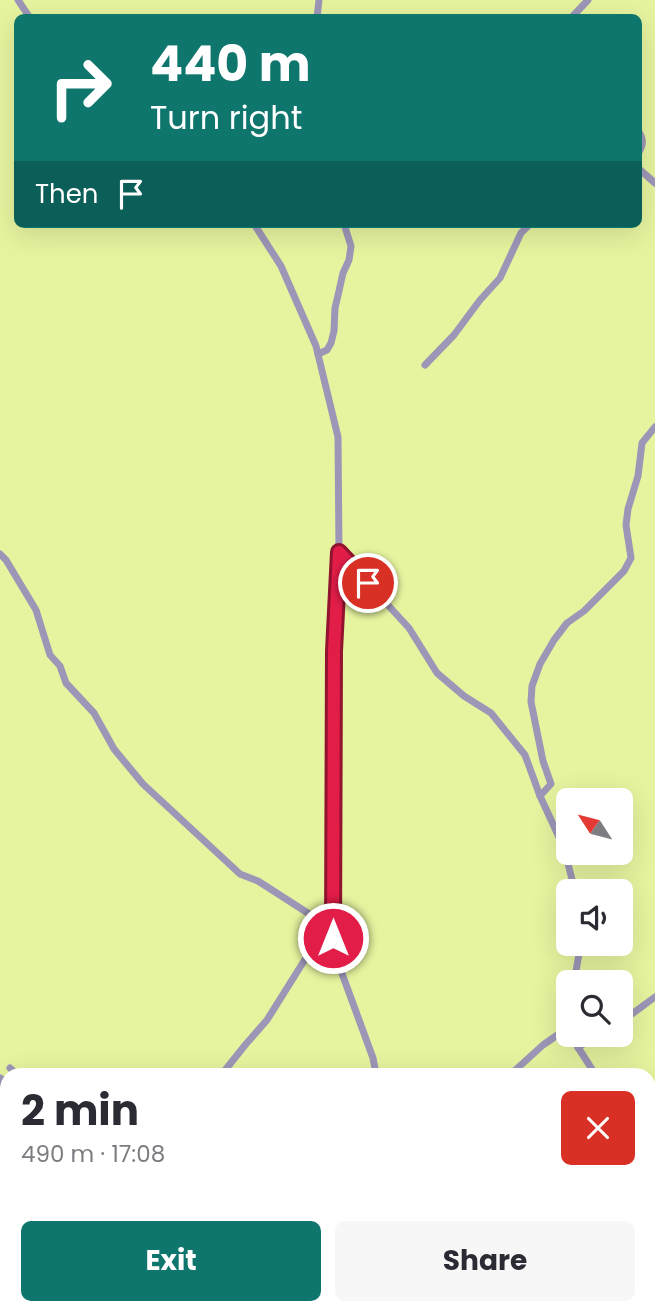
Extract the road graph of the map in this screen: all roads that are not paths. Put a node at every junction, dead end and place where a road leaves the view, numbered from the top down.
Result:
1 (588, 0) edge
2 (575, 14) edge
3 (257, 228) edge
4 (345, 228) edge
5 (526, 228) edge
6 (318, 354) junction
7 (425, 365) dead end
8 (655, 427) edge
9 (339, 552) junction
10 (0, 554) edge
11 (540, 796) junction
12 (572, 879) edge
13 (333, 938) junction
14 (655, 997) edge
15 (633, 1013) edge
16 (556, 1036) edge
17 (578, 1048) edge
18 (227, 1068) edge
19 (375, 1068) edge
20 (518, 1068) edge
21 (591, 1068) edge

1 - 2 street
3 - 6 street
4 - 6 street
5 - 7 street
6 - 9 street
8 - 11 street
9 - 11 street
9 - 13 street
10 - 13 street
11 - 12 street
13 - 18 street
13 - 19 street
14 - 15 street
16 - 20 street
17 - 21 street

